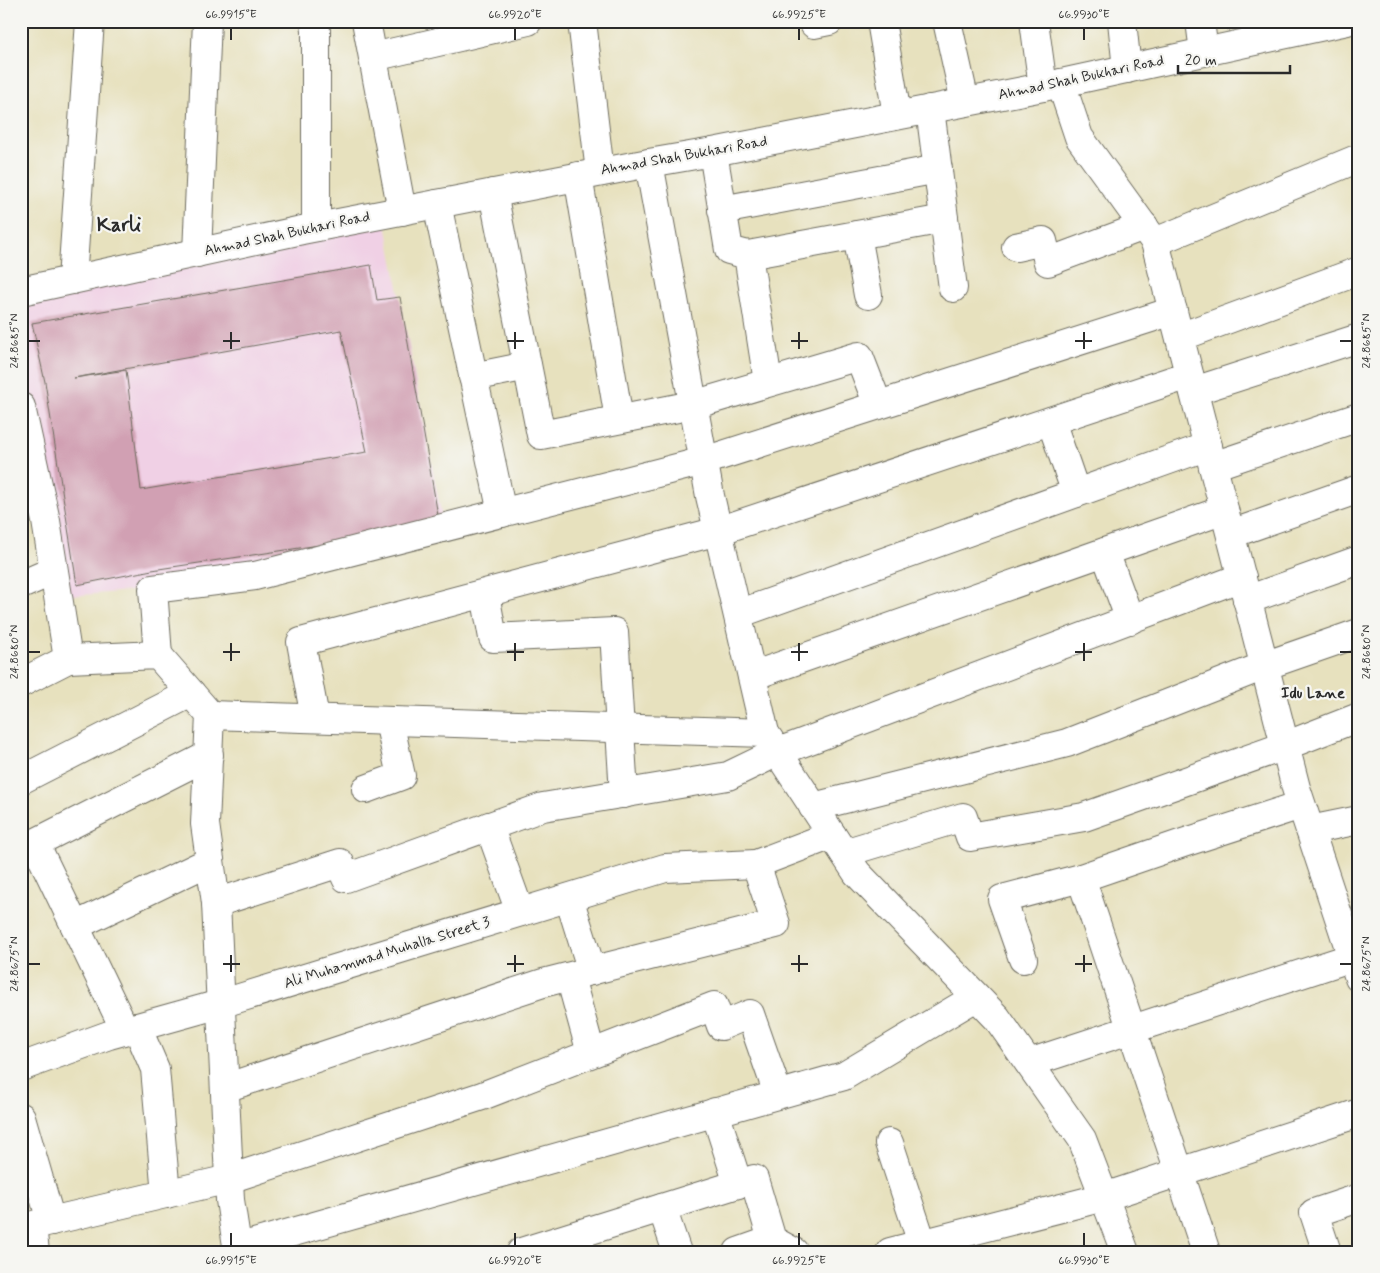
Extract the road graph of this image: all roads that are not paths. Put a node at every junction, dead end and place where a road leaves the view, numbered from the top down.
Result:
1 (90, 21) edge
2 (206, 21) edge
3 (315, 21) edge
4 (366, 21) edge
5 (528, 21) edge
6 (582, 21) edge
7 (814, 21) edge
8 (829, 21) edge
9 (880, 21) edge
10 (948, 21) edge
11 (1034, 21) edge
12 (1122, 21) edge
13 (1200, 21) edge
14 (1347, 21) edge
15 (1356, 21) edge
16 (1292, 27) edge
17 (1359, 30) edge
18 (1204, 52) junction
19 (373, 57) junction
20 (1127, 69) junction
21 (1052, 85) junction
22 (965, 102) junction
23 (930, 109) junction
24 (897, 115) junction
25 (713, 152) junction
26 (1359, 158) edge
27 (649, 163) junction
28 (938, 169) junction
29 (589, 174) junction
30 (493, 193) junction
31 (437, 204) junction
32 (402, 210) junction
33 (722, 210) junction
34 (944, 219) junction
35 (316, 227) junction
36 (1150, 234) junction
37 (858, 235) junction
38 (1016, 247) dead end
39 (197, 253) junction
40 (748, 255) junction
41 (1359, 271) edge
42 (72, 280) junction
43 (954, 288) dead end
44 (21, 291) edge
45 (868, 295) dead end
46 (1176, 324) junction
47 (1359, 338) edge
48 (527, 366) junction
49 (473, 378) junction
50 (768, 382) junction
51 (1192, 383) junction
52 (693, 405) junction
53 (878, 406) junction
54 (1359, 417) edge
55 (619, 419) junction
56 (1051, 421) junction
57 (23, 423) edge
58 (1211, 456) junction
59 (704, 461) junction
60 (1359, 489) edge
61 (1076, 493) junction
62 (31, 500) edge
63 (502, 513) junction
64 (1227, 522) junction
65 (718, 531) junction
66 (1105, 552) junction
67 (1359, 560) edge
68 (53, 570) junction
69 (21, 585) edge
70 (1244, 589) junction
71 (485, 594) junction
72 (738, 614) junction
73 (1130, 620) junction
74 (1359, 632) edge
75 (158, 655) junction
76 (68, 659) junction
77 (1264, 666) junction
78 (752, 676) junction
79 (21, 683) edge
80 (191, 693) junction
81 (210, 715) junction
82 (1359, 717) edge
83 (315, 718) junction
84 (389, 721) junction
85 (620, 728) junction
86 (772, 743) junction
87 (1285, 746) junction
88 (208, 755) junction
89 (21, 780) edge
90 (366, 788) dead end
91 (624, 794) junction
92 (1301, 805) junction
93 (813, 807) junction
94 (1359, 820) edge
95 (489, 826) junction
96 (1310, 830) junction
97 (838, 844) junction
98 (28, 847) edge
99 (210, 861) junction
100 (756, 864) junction
101 (1081, 878) junction
102 (569, 898) junction
103 (216, 903) junction
104 (520, 912) junction
105 (75, 926) junction
106 (1023, 959) dead end
107 (1356, 964) edge
108 (581, 974) junction
109 (976, 997) junction
110 (220, 1004) junction
111 (131, 1029) junction
112 (1131, 1029) junction
113 (591, 1053) junction
114 (1028, 1063) junction
115 (21, 1066) edge
116 (225, 1088) junction
117 (778, 1094) junction
118 (715, 1112) junction
119 (1359, 1113) edge
120 (21, 1117) edge
121 (889, 1143) dead end
122 (1179, 1172) junction
123 (229, 1179) junction
124 (738, 1184) junction
125 (166, 1194) junction
126 (1104, 1196) junction
127 (1359, 1198) edge
128 (662, 1208) junction
129 (35, 1232) edge
130 (922, 1243) junction
131 (566, 1245) edge
132 (783, 1246) edge
133 (237, 1250) edge
134 (521, 1252) edge
135 (677, 1252) edge
136 (738, 1252) edge
137 (890, 1252) edge
138 (1126, 1252) edge
139 (1206, 1252) edge
140 (1327, 1252) edge

1 - 42 street
2 - 39 street
3 - 35 street
4 - 19 street
5 - 19 street
6 - 29 street
7 - 8 street
9 - 24 street
10 - 22 street
11 - 21 street
12 - 20 street
13 - 18 street
14 - 16 street, Ahmad Shah Bukhari Road
15 - 17 street
16 - 18 street, Ahmad Shah Bukhari Road
18 - 20 street, Ahmad Shah Bukhari Road
19 - 32 street
20 - 21 street, Ahmad Shah Bukhari Road
21 - 22 street, Ahmad Shah Bukhari Road
21 - 36 street
22 - 23 street, Ahmad Shah Bukhari Road
23 - 24 street, Ahmad Shah Bukhari Road
23 - 28 street
24 - 25 street, Ahmad Shah Bukhari Road
25 - 27 street, Ahmad Shah Bukhari Road
25 - 33 street
26 - 36 street
27 - 29 street, Ahmad Shah Bukhari Road
27 - 52 street
28 - 33 street
28 - 34 street
29 - 30 street, Ahmad Shah Bukhari Road
29 - 55 street
30 - 31 street, Ahmad Shah Bukhari Road
30 - 48 street
31 - 32 street, Ahmad Shah Bukhari Road
31 - 49 street
32 - 35 street, Ahmad Shah Bukhari Road
33 - 40 street
34 - 37 street
34 - 43 street
35 - 39 street, Ahmad Shah Bukhari Road
36 - 38 street
36 - 46 street
37 - 40 street
37 - 45 street
39 - 42 street, Ahmad Shah Bukhari Road
40 - 50 street
41 - 46 street
42 - 44 street, Ahmad Shah Bukhari Road
46 - 51 street
46 - 53 street
47 - 51 street
48 - 49 street
48 - 55 street
49 - 63 street
50 - 52 street
50 - 53 street
51 - 56 street
51 - 58 street
52 - 55 street
52 - 59 street
53 - 59 street
54 - 58 street
56 - 61 street
56 - 65 street
57 - 62 street
58 - 61 street
58 - 64 street
59 - 63 street
59 - 65 street
60 - 64 street
61 - 72 street
62 - 68 street
63 - 75 street
64 - 66 street
64 - 70 street
65 - 71 street
65 - 72 street
66 - 73 street
66 - 78 street
67 - 70 street
68 - 69 street
68 - 76 street
70 - 73 street
70 - 77 street
71 - 83 street
71 - 85 street
72 - 78 street
73 - 86 street
74 - 77 street
75 - 76 street
75 - 80 street
76 - 79 street
77 - 87 street
77 - 93 street
78 - 86 street
80 - 81 street
80 - 89 street
81 - 83 street
81 - 88 street
82 - 87 street
83 - 84 street
84 - 85 street
84 - 90 street
85 - 86 street
85 - 91 street
86 - 91 street
86 - 93 street
87 - 92 street
87 - 97 street, Ali Muhammad Muhalla Street 3
88 - 98 street
88 - 99 street
91 - 95 street
92 - 96 street
92 - 101 street
93 - 97 street
94 - 96 street
95 - 103 street
95 - 104 street
96 - 107 street
97 - 100 street, Ali Muhammad Muhalla Street 3
97 - 109 street
98 - 105 street
99 - 103 street
99 - 105 street
100 - 102 street, Ali Muhammad Muhalla Street 3
100 - 108 street
101 - 106 street
101 - 112 street
102 - 104 street, Ali Muhammad Muhalla Street 3
102 - 108 street
103 - 110 street
104 - 110 street, Ali Muhammad Muhalla Street 3
105 - 111 street
107 - 112 street
108 - 113 street
108 - 116 street
109 - 114 street
109 - 117 street
110 - 111 street, Ali Muhammad Muhalla Street 3
110 - 116 street
111 - 115 street, Ali Muhammad Muhalla Street 3
111 - 125 street
112 - 114 street
112 - 122 street
113 - 117 street
113 - 123 street
114 - 126 street
116 - 123 street
117 - 118 street
118 - 124 street
118 - 133 street
119 - 122 street
120 - 129 street
121 - 130 street
122 - 126 street
122 - 139 street
123 - 125 street
123 - 133 street
124 - 128 street
124 - 132 street
125 - 129 street
126 - 130 street
126 - 138 street
127 - 140 street
128 - 131 street
128 - 135 street
130 - 137 street
131 - 134 street
132 - 136 street

